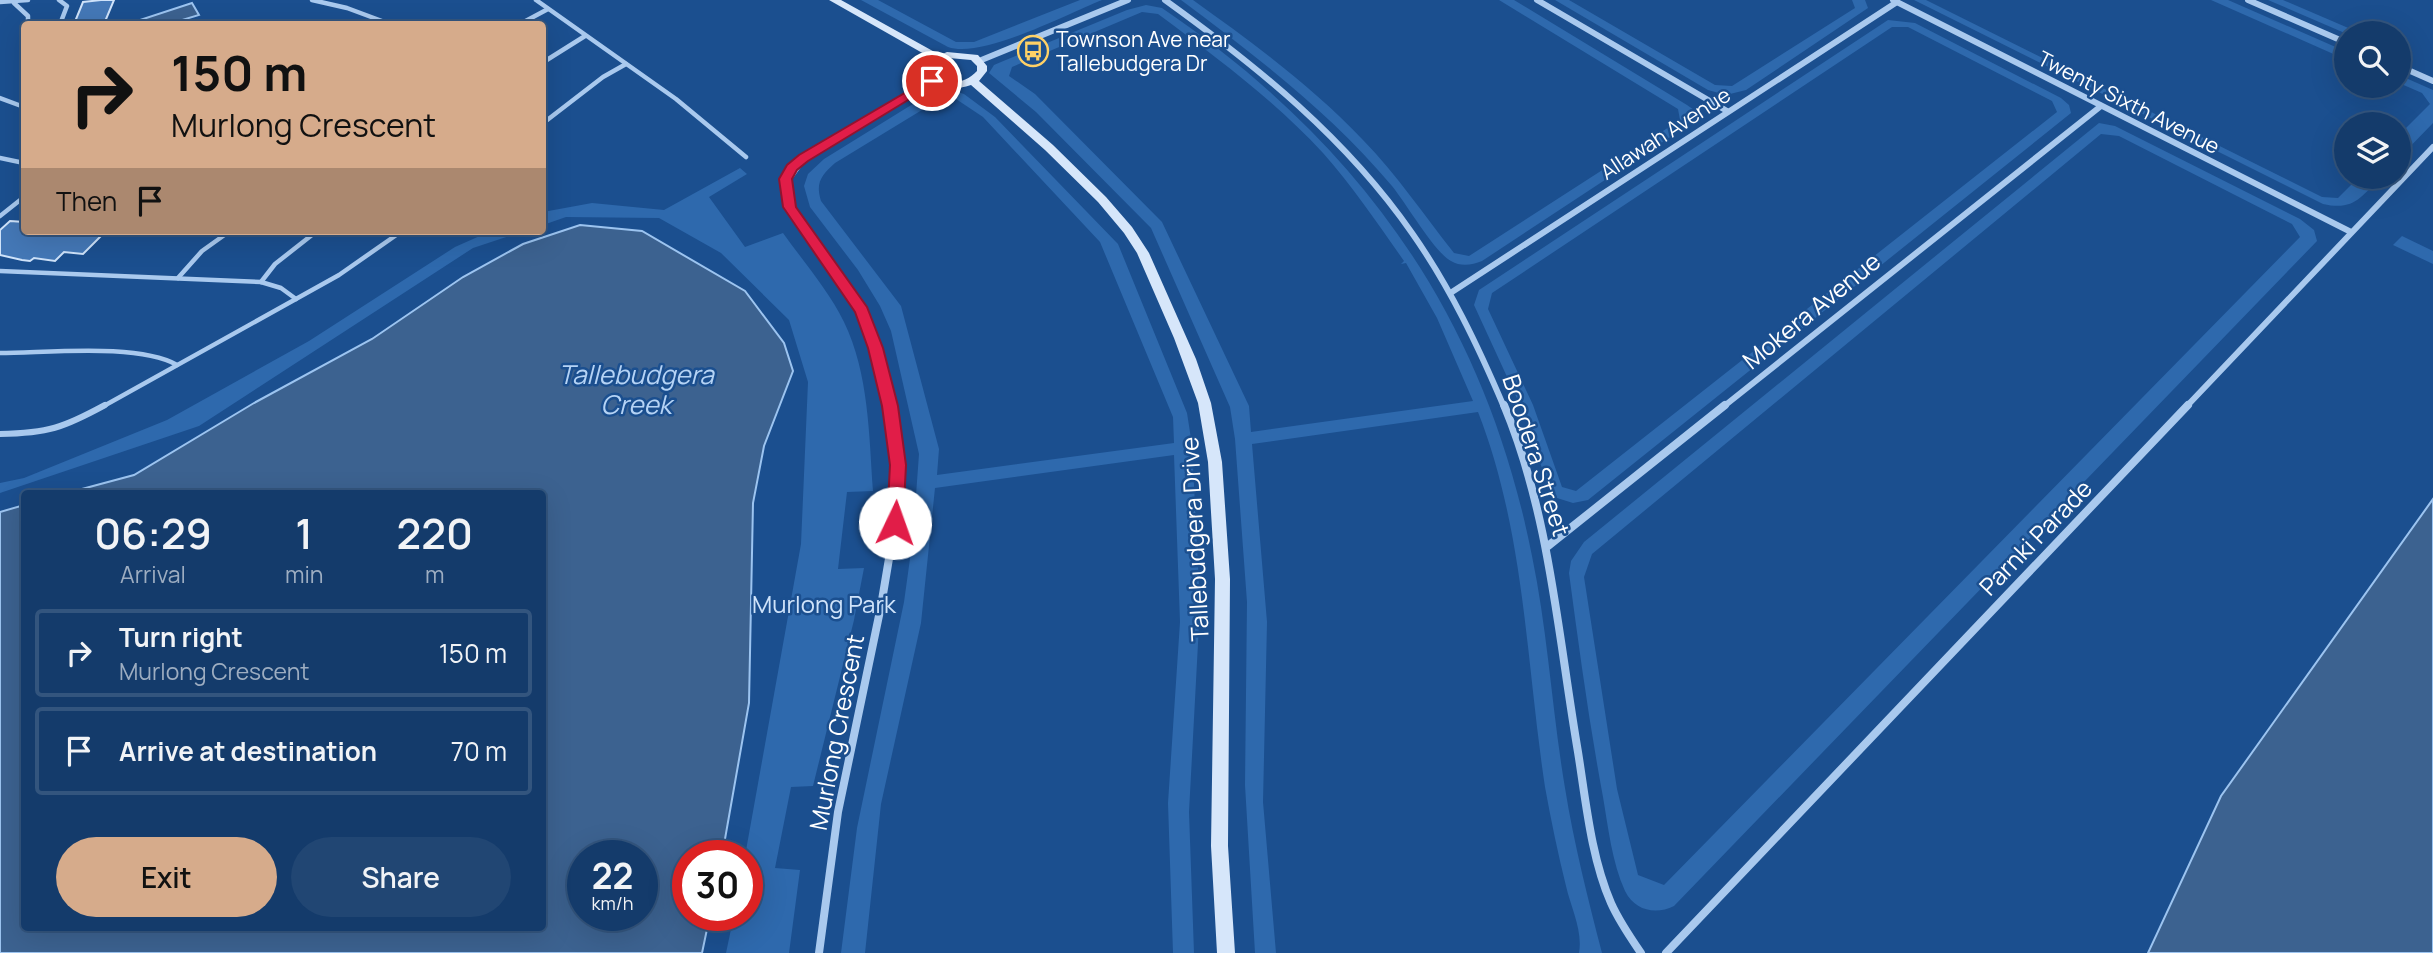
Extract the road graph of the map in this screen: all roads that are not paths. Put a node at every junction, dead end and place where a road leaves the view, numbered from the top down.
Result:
1 (27, 0) edge
2 (59, 0) edge
3 (312, 0) edge
4 (537, 0) edge
5 (834, 0) edge
6 (1128, 0) edge
7 (1165, 0) edge
8 (1537, 0) edge
9 (2248, 0) edge
10 (327, 1) edge
11 (1895, 1) edge
12 (0, 2) edge
13 (15, 3) junction
14 (548, 9) junction
15 (62, 19) dead end
16 (28, 21) edge
17 (384, 21) edge
18 (526, 21) edge
19 (585, 36) junction
20 (2334, 37) edge
21 (939, 58) junction
22 (546, 60) edge
23 (979, 61) junction
24 (626, 64) junction
25 (2411, 71) edge
26 (932, 81) junction
27 (972, 81) junction
28 (2433, 81) edge
29 (0, 98) edge
30 (21, 106) edge
31 (2101, 106) junction
32 (1727, 111) junction
33 (546, 121) edge
34 (2433, 147) edge
35 (747, 157) dead end
36 (0, 158) edge
37 (21, 162) edge
38 (21, 199) edge
39 (2, 213) edge
40 (2351, 232) junction
41 (224, 235) edge
42 (312, 235) edge
43 (397, 235) edge
44 (0, 271) edge
45 (178, 278) junction
46 (261, 282) junction
47 (1452, 292) junction
48 (296, 299) junction
49 (0, 353) edge
50 (177, 365) junction
51 (0, 434) edge
52 (1548, 547) junction
53 (820, 953) edge
54 (1226, 953) edge
55 (1641, 953) edge
56 (1666, 953) edge

1 - 13 lane
2 - 15 lane
3 - 10 lane
4 - 14 lane
5 - 21 street
6 - 23 street
7 - 47 street, Boodera Street
8 - 32 street
9 - 20 street
10 - 17 lane
11 - 31 street, Twenty Sixth Avenue
11 - 32 street, Allawah Avenue
12 - 13 lane
13 - 16 lane
14 - 18 lane
14 - 19 lane
19 - 22 lane
19 - 24 lane
21 - 23 street
21 - 26 street
23 - 27 street
24 - 33 lane
24 - 35 lane
25 - 28 street
26 - 27 street
26 - 53 street, Murlong Crescent
27 - 54 street, Tallebudgera Drive
29 - 30 lane
31 - 40 street, Twenty Sixth Avenue
31 - 52 street, Mokera Avenue
32 - 47 street, Allawah Avenue
34 - 40 street, Parnki Parade
36 - 37 lane
38 - 39 lane
40 - 56 street, Parnki Parade
41 - 45 lane
42 - 46 lane
43 - 48 lane
44 - 45 lane
45 - 46 lane
46 - 48 lane
47 - 52 street, Boodera Street
48 - 50 lane
49 - 50 lane
50 - 51 lane
52 - 55 street, Boodera Street

